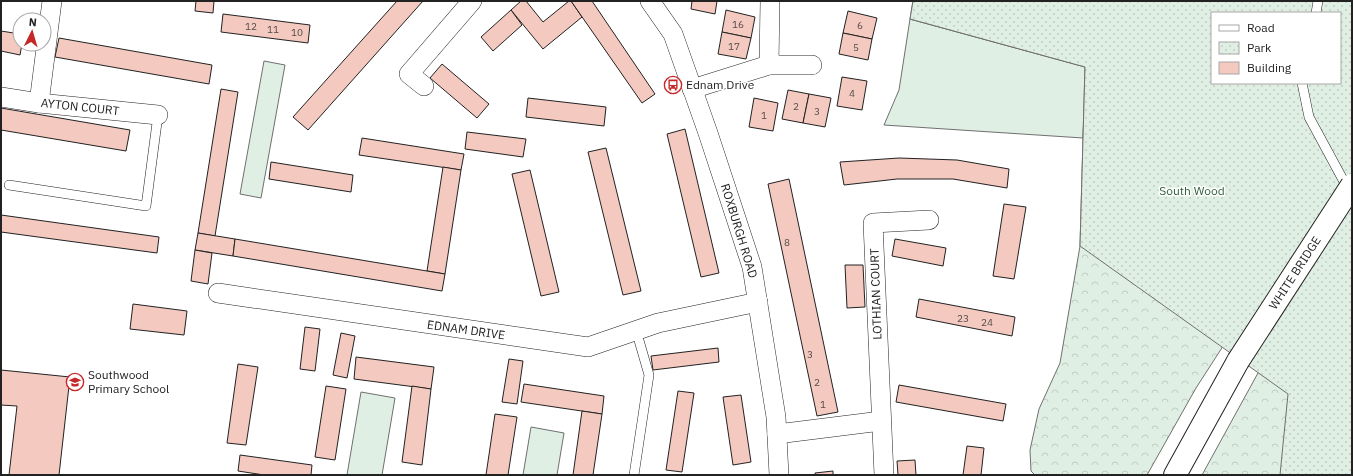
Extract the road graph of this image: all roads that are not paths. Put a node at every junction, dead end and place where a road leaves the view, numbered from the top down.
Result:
1 (52, 1) edge
2 (472, 1) edge
3 (650, 1) edge
4 (770, 1) edge
5 (1318, 1) edge
6 (1316, 12) edge
7 (769, 65) junction
8 (812, 65) dead end
9 (1302, 84) edge
10 (424, 86) dead end
11 (692, 89) junction
12 (1, 97) edge
13 (39, 103) junction
14 (158, 115) joint
15 (9, 185) dead end
16 (1352, 185) edge
17 (1352, 195) edge
18 (929, 220) dead end
19 (218, 293) dead end
20 (758, 302) junction
21 (636, 330) junction
22 (882, 421) junction
23 (777, 434) junction
24 (634, 475) edge
25 (779, 475) edge
26 (884, 475) edge
27 (1176, 475) edge

1 - 13 street
2 - 10 street
3 - 11 street, ROXBURGH ROAD
4 - 7 street
5 - 6 lane
7 - 8 street
7 - 11 street
9 - 17 lane
11 - 20 street, ROXBURGH ROAD
12 - 13 street, AYTON COURT
13 - 14 street, AYTON COURT
14 - 15 lane
16 - 27 main road, WHITE BRIDGE, bridge
18 - 22 street, LOTHIAN COURT
19 - 21 street, EDNAM DRIVE
20 - 21 street, EDNAM DRIVE
20 - 23 street, ROXBURGH ROAD
21 - 24 lane
22 - 23 street
22 - 26 street, LOTHIAN COURT
23 - 25 street, ROXBURGH ROAD

